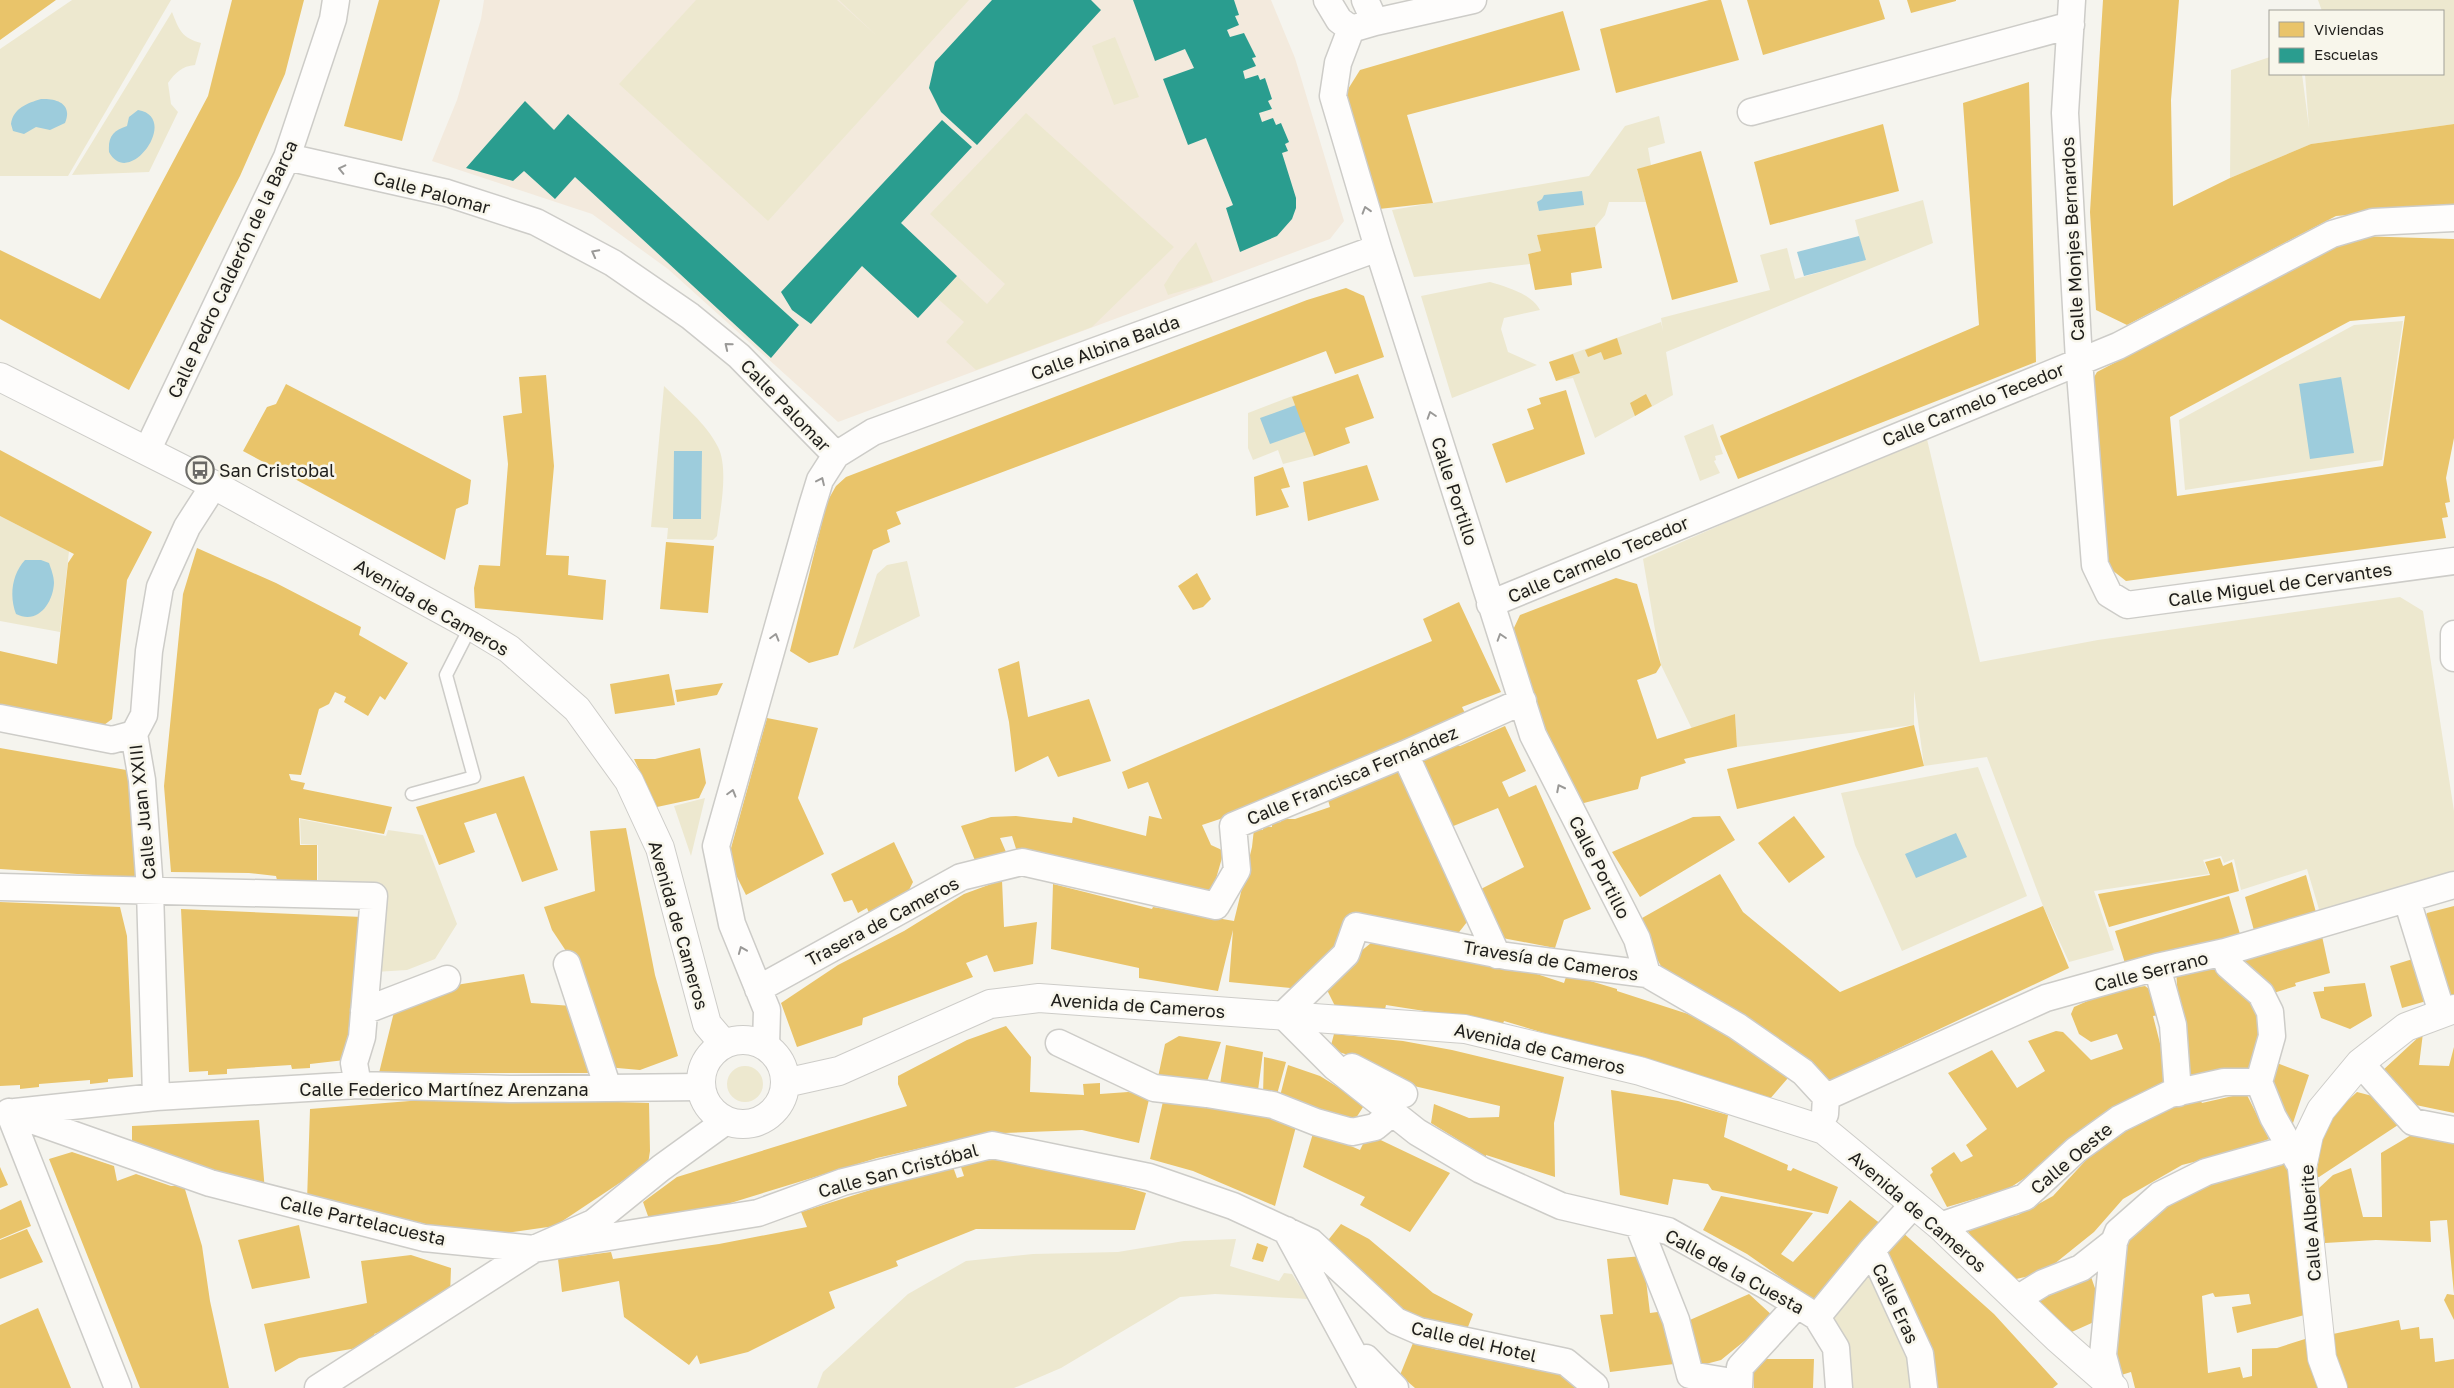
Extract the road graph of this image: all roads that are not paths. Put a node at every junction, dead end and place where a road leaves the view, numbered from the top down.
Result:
1 (336, 0) edge
2 (1327, 0) edge
3 (1473, 0) edge
4 (2071, 12) edge
5 (1364, 17) edge
6 (1751, 112) dead end
7 (287, 157) junction
8 (2454, 218) edge
9 (1378, 248) junction
10 (2079, 360) junction
11 (0, 377) edge
12 (147, 451) junction
13 (836, 455) junction
14 (214, 485) junction
15 (2454, 560) edge
16 (2109, 594) joint
17 (1490, 604) junction
18 (471, 626) junction
19 (2454, 634) edge
20 (2454, 658) edge
21 (1522, 701) junction
22 (0, 718) edge
23 (134, 734) junction
24 (1405, 754) junction
25 (412, 794) dead end
26 (2454, 885) edge
27 (0, 887) edge
28 (150, 890) junction
29 (2407, 900) junction
30 (1216, 906) joint
31 (2225, 952) junction
32 (1497, 954) junction
33 (566, 964) dead end
34 (2158, 968) junction
35 (1647, 974) junction
36 (447, 979) dead end
37 (758, 989) junction
38 (364, 1011) junction
39 (2448, 1011) edge
40 (1283, 1016) junction
41 (724, 1044) junction
42 (1059, 1044) dead end
43 (766, 1046) junction
44 (2360, 1063) junction
45 (2259, 1082) junction
46 (785, 1083) junction
47 (358, 1085) junction
48 (701, 1087) junction
49 (608, 1088) junction
50 (2178, 1093) junction
51 (156, 1097) junction
52 (1826, 1097) junction
53 (1398, 1103) junction
54 (5, 1113) edge
55 (726, 1121) junction
56 (1824, 1130) junction
57 (2454, 1130) edge
58 (2295, 1157) junction
59 (1914, 1204) junction
60 (1638, 1224) junction
61 (1940, 1226) junction
62 (1286, 1230) junction
63 (2114, 1242) junction
64 (534, 1249) junction
65 (1872, 1250) junction
66 (2017, 1299) junction
67 (1807, 1311) junction
68 (1341, 1331) junction
69 (1738, 1386) edge
70 (2112, 1387) edge
71 (118, 1388) edge
72 (318, 1388) edge
73 (1372, 1388) edge
74 (1395, 1388) edge
75 (1594, 1388) edge
76 (1839, 1388) edge
77 (1924, 1388) edge
78 (2333, 1388) edge

1 - 7 street, Calle Pedro Calderón de la Barca
2 - 5 street
3 - 5 street
4 - 6 street
4 - 10 street, Calle Monjes Bernardos
9 -> 5 street, Calle Portillo
7 - 12 street, Calle Pedro Calderón de la Barca
13 -> 7 street, Calle Palomar
8 - 10 street, Calle Carmelo Tecedor
9 - 13 street, Calle Albina Balda
17 -> 9 street, Calle Portillo
10 - 16 street, Calle Monjes Bernardos
10 - 17 street, Calle Carmelo Tecedor
11 - 12 main road, Avenida de Cameros
12 - 14 main road, Avenida de Cameros
37 -> 13 street, Calle Palomar
14 - 18 main road, Avenida de Cameros
14 - 23 street, Calle Juan XXIII
15 - 16 street, Calle Miguel de Cervantes
21 -> 17 street, Calle Portillo
18 - 25 lane
18 - 41 main road, Avenida de Cameros
19 - 20 street
21 - 24 street, Calle Francisca Fernández
35 -> 21 street, Calle Portillo
22 - 23 street
23 - 28 street, Calle Juan XXIII
24 - 30 street, Calle Francisca Fernández
24 - 32 street
26 - 29 street, Calle Serrano
27 - 28 street
28 - 38 street
28 - 51 street, Calle Juan XXIII
29 - 31 street, Calle Serrano
29 - 39 street
30 - 37 street, Trasera de Cameros
31 - 34 street, Calle Serrano
31 - 45 street
32 - 35 street, Travesía de Cameros
32 - 40 street, Travesía de Cameros
33 - 49 street
34 - 50 street
34 - 52 street, Calle Serrano
35 - 52 street, Travesía de Cameros
36 - 38 street
37 - 43 street, Calle Palomar
38 - 47 street
39 - 44 main road, Calle Alberite
40 - 46 main road, Avenida de Cameros
40 - 53 street, Calle de la Cuesta
40 - 56 main road, Avenida de Cameros
41 - 43 main road
41 - 48 main road
42 - 53 street
43 - 46 main road
44 - 57 street
44 - 58 main road, Calle Alberite
45 - 50 street, Calle Oeste
45 - 58 street
46 - 55 main road
47 - 49 street, Calle Federico Martínez Arenzana
47 - 51 street, Calle Federico Martínez Arenzana
48 - 49 street, Calle Federico Martínez Arenzana
48 - 55 main road
50 - 61 street, Calle Oeste
51 - 54 street, Calle Federico Martínez Arenzana
52 - 56 street
53 - 60 street, Calle de la Cuesta
54 - 64 street, Calle Partelacuesta
54 - 71 street
55 - 64 street
56 - 59 main road, Avenida de Cameros
58 - 63 street
58 - 78 main road, Calle Alberite
59 - 61 main road, Avenida de Cameros
59 - 65 street, Calle Eras
60 - 67 street, Calle de la Cuesta
60 - 69 street
61 - 66 main road, Avenida de Cameros
62 - 64 street, Calle San Cristóbal
62 - 68 street
62 - 75 street, Calle del Hotel
63 - 66 street
63 - 70 street
64 - 72 street
65 - 67 street
65 - 77 street, Calle Eras
66 - 70 main road, Avenida de Cameros
67 - 69 street
67 - 76 street
68 - 73 street
68 - 74 street

